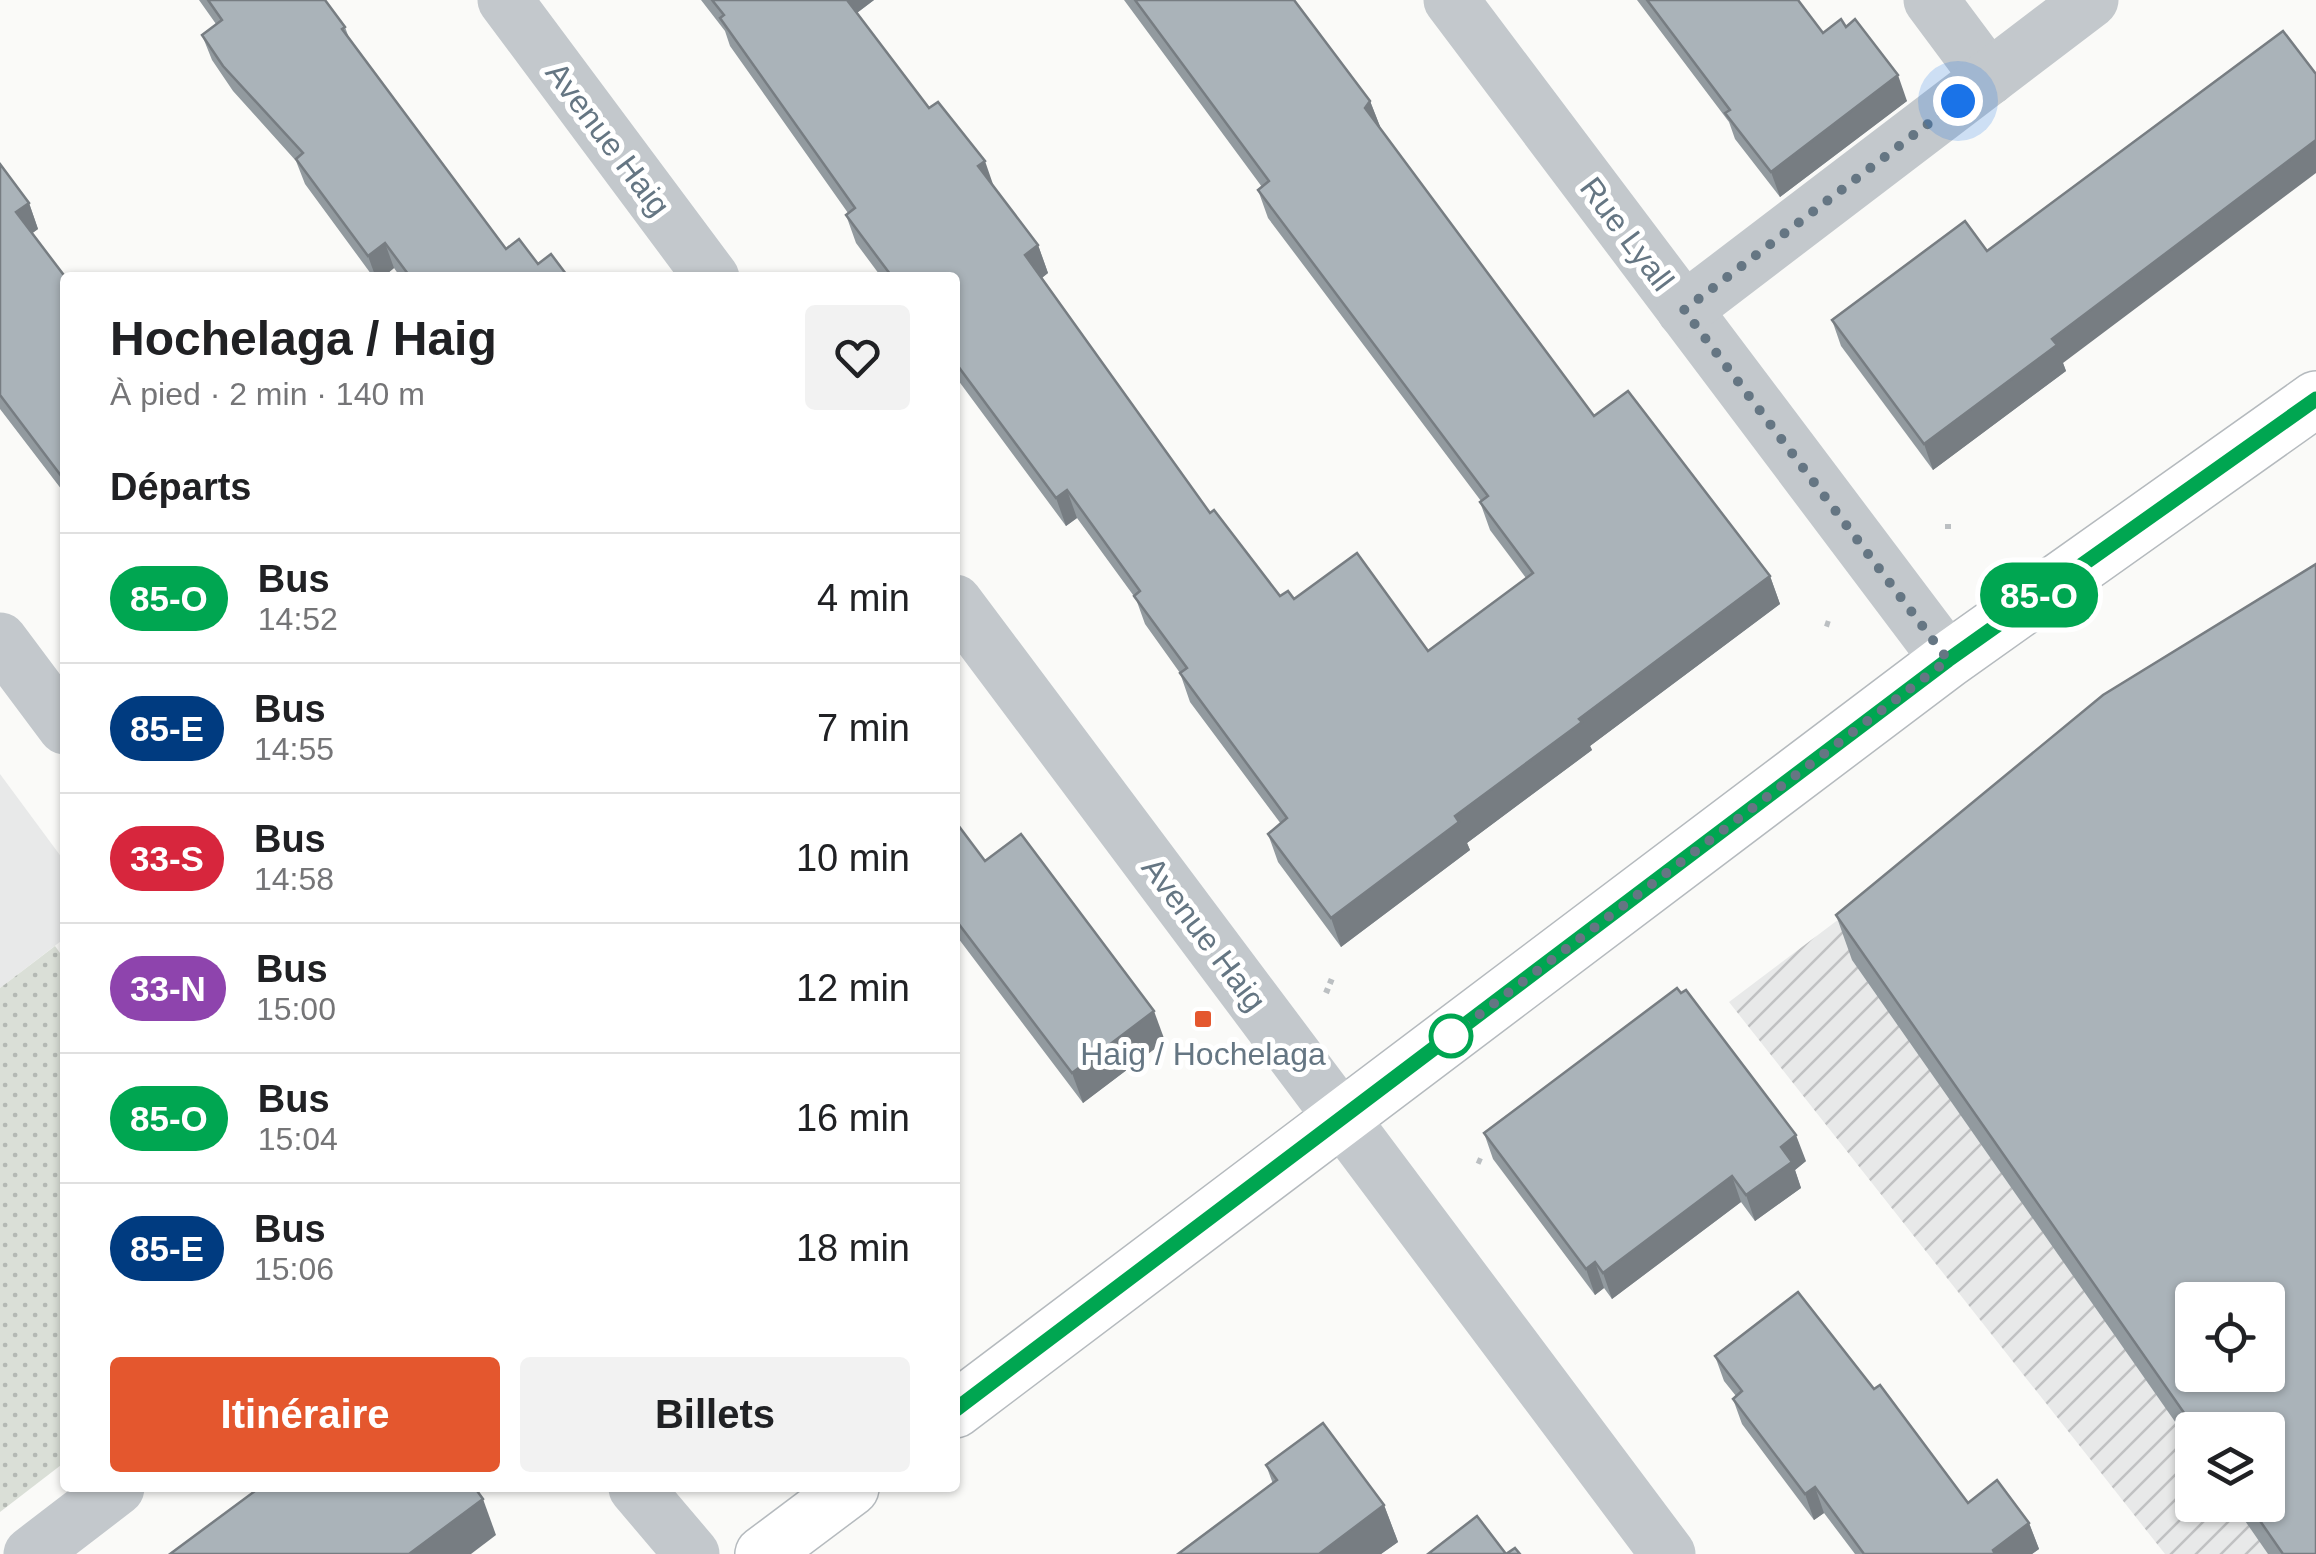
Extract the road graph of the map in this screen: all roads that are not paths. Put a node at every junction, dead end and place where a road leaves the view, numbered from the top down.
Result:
1 (504, 0) edge
2 (1452, 0) edge
3 (1931, 0) edge
4 (2091, 0) edge
5 (1989, 78) junction
6 (708, 272) edge
7 (1684, 310) junction
8 (2316, 378) edge
9 (2316, 399) edge
10 (2316, 432) edge
11 (2250, 446) junction
12 (960, 609) edge
13 (0, 640) edge
14 (1948, 660) junction
15 (60, 720) edge
16 (1342, 1119) junction
17 (960, 1406) edge
18 (112, 1492) edge
19 (639, 1492) edge
20 (847, 1492) edge
21 (31, 1554) edge
22 (692, 1554) edge
23 (763, 1554) edge
24 (1668, 1554) edge

1 - 6 street, Avenue Haig
2 - 7 street, Rue Lyall
3 - 5 street
4 - 5 street
5 - 7 street
7 - 14 street, Rue Lyall
8 - 11 street
9 - 11 main road
10 - 11 main road
11 - 14 main road
12 - 16 street, Avenue Haig
13 - 15 street
14 - 16 main road
16 - 17 main road
16 - 24 street, Avenue Haig
18 - 21 street
19 - 22 street
20 - 23 main road

